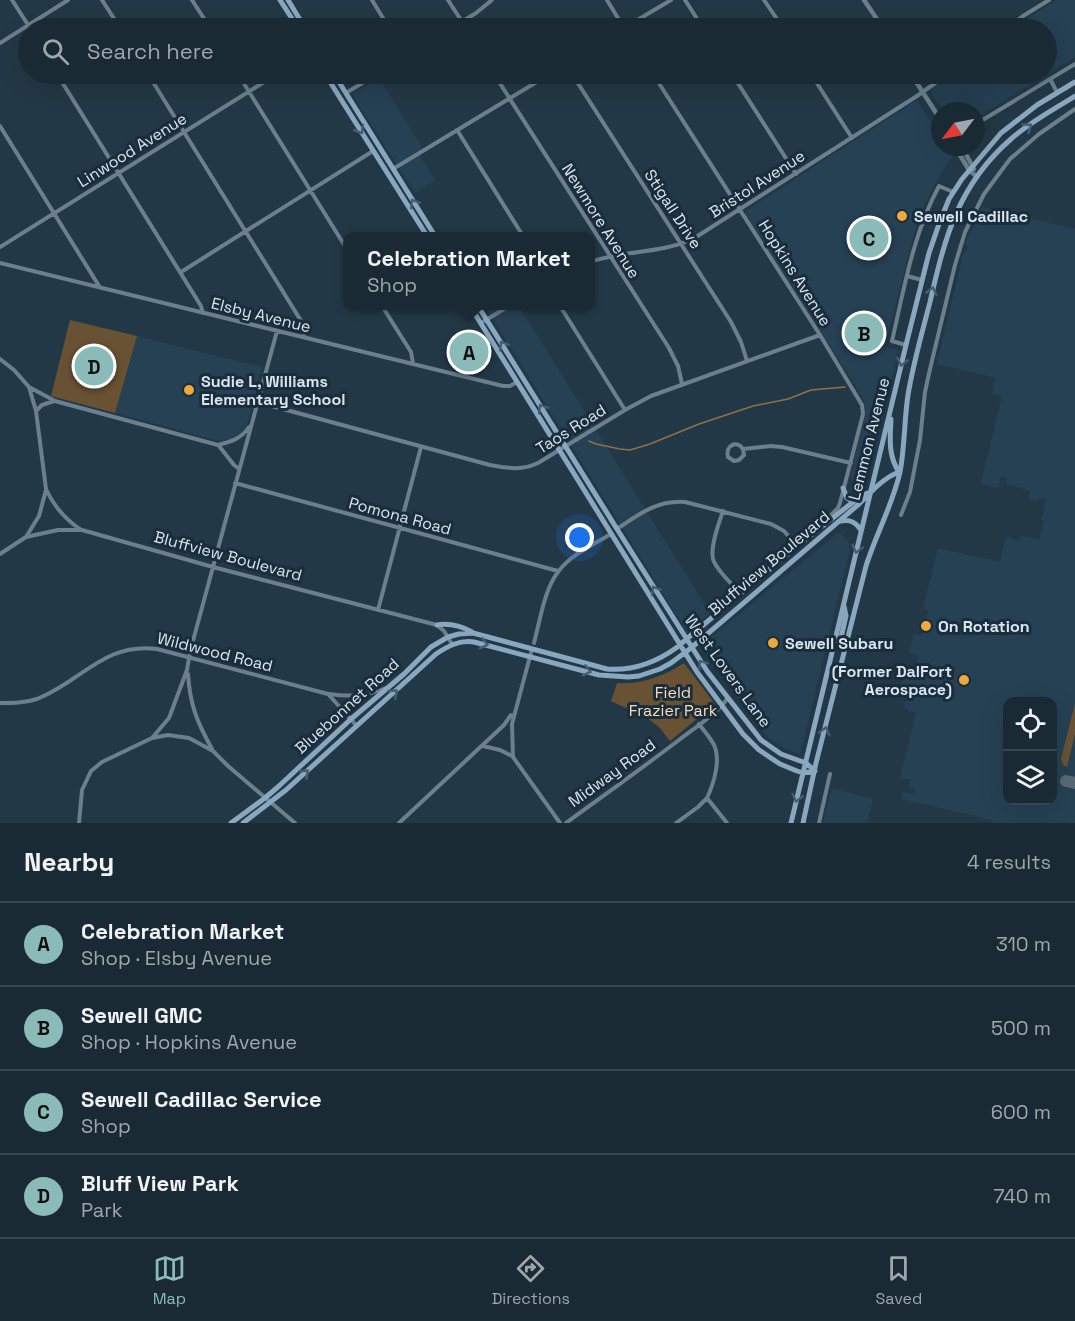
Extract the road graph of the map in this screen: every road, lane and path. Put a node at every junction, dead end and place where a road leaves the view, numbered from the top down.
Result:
1 (12, 0) edge
2 (69, 0) edge
3 (102, 0) edge
4 (192, 0) edge
5 (280, 0) edge
6 (288, 0) edge
7 (372, 0) edge
8 (448, 0) edge
9 (492, 0) edge
10 (607, 0) edge
11 (671, 0) edge
12 (685, 0) edge
13 (765, 0) edge
14 (864, 0) edge
15 (1049, 0) edge
16 (294, 16) joint
17 (23, 18) edge
18 (42, 18) edge
19 (114, 18) edge
20 (204, 18) edge
21 (383, 18) edge
22 (459, 18) edge
23 (468, 18) edge
24 (618, 18) edge
25 (641, 18) edge
26 (697, 18) edge
27 (777, 18) edge
28 (876, 18) edge
29 (1020, 18) edge
30 (18, 33) edge
31 (0, 43) edge
32 (1075, 64) edge
33 (1057, 75) edge
34 (1075, 82) edge
35 (63, 84) edge
36 (154, 84) edge
37 (244, 84) edge
38 (261, 84) edge
39 (334, 84) edge
40 (338, 84) edge
41 (360, 84) edge
42 (500, 84) edge
43 (533, 84) edge
44 (578, 84) edge
45 (659, 84) edge
46 (738, 84) edge
47 (817, 84) edge
48 (918, 84) edge
49 (934, 84) edge
50 (1042, 84) edge
51 (1053, 84) edge
52 (249, 91) junction
53 (923, 92) junction
54 (1058, 93) junction
55 (343, 94) junction
56 (1075, 96) edge
57 (509, 98) junction
58 (931, 105) edge
59 (1075, 109) edge
60 (985, 119) edge
61 (0, 126) edge
62 (457, 129) junction
63 (184, 132) junction
64 (852, 138) junction
65 (380, 147) junction
66 (373, 151) junction
67 (962, 156) edge
68 (966, 156) edge
69 (971, 167) junction
70 (393, 169) junction
71 (119, 172) junction
72 (386, 172) junction
73 (796, 174) junction
74 (977, 177) junction
75 (310, 190) junction
76 (953, 192) junction
77 (740, 209) junction
78 (54, 213) junction
79 (245, 231) junction
80 (423, 232) edge
81 (432, 232) edge
82 (520, 232) edge
83 (594, 232) edge
84 (595, 233) edge
85 (343, 243) edge
86 (681, 244) junction
87 (0, 246) edge
88 (610, 257) junction
89 (595, 261) edge
90 (0, 263) edge
91 (180, 272) junction
92 (907, 276) junction
93 (923, 280) junction
94 (99, 287) junction
95 (385, 310) edge
96 (473, 310) edge
97 (481, 310) edge
98 (502, 310) edge
99 (562, 310) edge
100 (203, 313) junction
101 (487, 319) junction
102 (481, 323) junction
103 (277, 331) junction
104 (820, 335) junction
105 (304, 337) junction
106 (906, 345) junction
107 (919, 347) junction
108 (0, 359) edge
109 (747, 361) junction
110 (413, 363) junction
111 (523, 378) junction
112 (517, 382) junction
113 (682, 384) junction
114 (29, 387) junction
115 (55, 401) junction
116 (257, 402) junction
117 (892, 406) junction
118 (625, 410) junction
119 (36, 411) junction
120 (252, 422) junction
121 (218, 446) junction
122 (421, 447) junction
123 (566, 447) junction
124 (744, 449) junction
125 (560, 450) junction
126 (850, 463) junction
127 (239, 468) junction
128 (900, 472) junction
129 (235, 483) junction
130 (843, 488) junction
131 (46, 489) junction
132 (870, 492) junction
133 (854, 502) junction
134 (723, 511) junction
135 (901, 515) dead end
136 (840, 521) junction
137 (400, 528) junction
138 (820, 528) junction
139 (617, 529) junction
140 (82, 530) junction
141 (861, 530) junction
142 (611, 534) junction
143 (26, 537) junction
144 (797, 546) junction
145 (802, 552) junction
146 (0, 554) edge
147 (213, 567) junction
148 (558, 571) junction
149 (740, 593) junction
150 (746, 600) junction
151 (843, 605) junction
152 (378, 610) junction
153 (437, 625) junction
154 (473, 633) junction
155 (448, 637) junction
156 (687, 639) junction
157 (452, 644) junction
158 (680, 645) junction
159 (533, 646) junction
160 (845, 646) junction
161 (692, 648) junction
162 (685, 653) junction
163 (530, 656) junction
164 (189, 657) junction
165 (830, 662) junction
166 (841, 665) junction
167 (187, 670) junction
168 (390, 686) junction
169 (328, 694) junction
170 (347, 696) junction
171 (728, 698) junction
172 (0, 703) edge
173 (339, 705) junction
174 (722, 706) junction
175 (515, 709) junction
176 (351, 719) junction
177 (699, 724) junction
178 (357, 725) junction
179 (152, 738) junction
180 (482, 746) junction
181 (213, 750) junction
182 (513, 757) junction
183 (806, 763) junction
184 (814, 771) junction
185 (803, 773) junction
186 (830, 774) dead end
187 (265, 798) junction
188 (707, 798) junction
189 (271, 803) junction
190 (79, 823) edge
191 (231, 823) edge
192 (243, 823) edge
193 (295, 823) edge
194 (399, 823) edge
195 (560, 823) edge
196 (566, 823) edge
197 (676, 823) edge
198 (727, 823) edge
199 (791, 823) edge
200 (803, 823) edge
201 (819, 823) edge

1 - 17 street
2 - 18 street
3 - 19 street
4 - 20 street
5 - 16 main road
6 - 16 main road
7 - 21 street
8 - 22 street
9 - 23 street
10 - 24 street
11 - 25 street
12 - 26 street
13 - 27 street
14 - 28 street
15 - 29 street
30 - 31 street
32 - 33 street
34 - 54 main road, Lemmon Avenue
35 - 71 street
36 - 63 street
37 - 52 street
38 - 52 street, Linwood Avenue
39 - 55 main road
40 - 55 main road
41 - 55 street
42 - 57 street, Newmore Avenue
43 - 57 street
44 - 86 street, Stigall Drive
45 - 77 street, Hopkins Avenue
46 - 73 street
47 - 64 street
48 - 53 street
49 - 53 street, Bristol Avenue
50 - 60 street
51 - 54 street
52 - 63 street, Linwood Avenue
52 - 75 street
53 - 58 street
53 - 64 street, Bristol Avenue
54 - 69 main road, Lemmon Avenue
55 - 65 main road
55 -> 66 main road
74 -> 56 main road, Lemmon Avenue
57 - 62 street
57 - 83 street, Newmore Avenue
59 - 135 street
61 - 78 street
62 - 70 street
62 - 82 street
63 - 71 street, Linwood Avenue
63 - 79 street
64 - 73 street, Bristol Avenue
65 - 66 main road
65 - 70 main road
66 - 72 main road
66 - 75 street
67 - 69 street
68 - 69 street
69 - 74 street
69 - 76 main road, Lemmon Avenue
70 - 72 main road
81 -> 70 main road
71 - 78 street, Linwood Avenue
71 - 91 street
72 - 80 main road
73 - 77 street, Bristol Avenue
107 -> 74 main road, Lemmon Avenue
75 - 79 street
75 - 85 street
76 - 92 street
76 - 93 main road, Lemmon Avenue
77 - 86 street, Bristol Avenue
77 - 104 street, Hopkins Avenue
78 - 87 street, Linwood Avenue
78 - 94 street
79 - 91 street
79 - 105 street
84 - 88 street, Newmore Avenue
86 - 88 street, Bristol Avenue
86 - 109 street, Stigall Drive
88 - 89 street, Bristol Avenue
88 - 113 street, Newmore Avenue
90 - 94 street, Elsby Avenue
91 - 100 street
92 - 93 street
92 - 106 street
93 - 106 main road, Lemmon Avenue
94 - 100 street, Elsby Avenue
95 - 110 street
96 - 102 main road, West Lovers Lane
97 - 101 main road, West Lovers Lane
98 - 101 street
99 - 118 street
100 - 103 street, Elsby Avenue
101 - 102 street
111 -> 101 main road, West Lovers Lane
102 - 112 main road, West Lovers Lane
103 - 105 street, Elsby Avenue
103 - 116 street
104 - 109 street, Taos Road
104 - 126 street, Hopkins Avenue
105 - 110 street, Elsby Avenue
106 - 107 main road
106 -> 117 main road, Lemmon Avenue
107 - 128 main road, Lemmon Avenue
108 - 114 street
109 - 113 street, Taos Road
110 - 112 street, Elsby Avenue
111 - 112 main road
123 -> 111 main road, West Lovers Lane
112 - 125 main road, West Lovers Lane
113 - 118 street, Taos Road
114 - 115 street
114 - 119 street
115 - 119 street
115 - 121 street
116 - 120 street
116 - 122 street, Taos Road
117 - 128 main road
117 - 132 main road, Lemmon Avenue
118 - 123 street, Taos Road
119 - 131 street
120 - 121 street
120 - 127 street
121 - 127 street
122 - 125 street, Taos Road
122 - 137 street
123 - 125 street, Taos Road
123 - 139 main road, West Lovers Lane
124 - 124 street
124 - 126 street
125 - 142 main road, West Lovers Lane
126 - 130 street, Hopkins Avenue
127 - 129 street
128 - 132 main road, Bluffview Boulevard
128 - 160 main road, Lemmon Avenue
129 - 137 street, Pomona Road
129 - 147 street
130 - 133 main road
130 - 138 street, Hopkins Avenue
131 - 140 street
131 - 143 street
132 - 133 main road, Bluffview Boulevard
132 - 136 main road, Bluffview Boulevard
132 - 141 main road, Lemmon Avenue
133 - 138 main road, Bluffview Boulevard
134 - 139 street
134 - 144 street
134 - 149 street
136 - 141 main road
136 - 145 main road, Bluffview Boulevard
137 - 148 street, Pomona Road
137 - 152 street
138 - 144 main road, Bluffview Boulevard
139 - 142 main road
156 -> 139 main road, West Lovers Lane
140 - 143 street, Bluffview Boulevard
140 - 147 street, Bluffview Boulevard
141 -> 151 main road, Lemmon Avenue
142 - 148 street
142 - 158 main road, West Lovers Lane
143 - 146 street, Bluffview Boulevard
144 - 145 main road
144 - 149 main road, Bluffview Boulevard
145 - 150 main road, Bluffview Boulevard
147 - 152 street, Bluffview Boulevard
147 - 164 street
148 - 159 street
149 - 150 main road
149 - 156 main road, Bluffview Boulevard
150 - 161 main road, Bluffview Boulevard
151 - 160 main road
151 - 165 main road, Lemmon Avenue
152 - 153 street, Bluffview Boulevard
153 - 154 main road
153 - 155 street
154 - 155 main road, Bluffview Boulevard
154 - 159 main road, Bluffview Boulevard
155 - 157 street
155 - 168 main road, Bluebonnet Road
156 - 158 main road, Bluffview Boulevard
156 - 161 main road, West Lovers Lane
157 -> 163 main road, Bluffview Boulevard
178 -> 157 main road, Bluebonnet Road
158 - 159 main road, Bluffview Boulevard
158 - 162 main road, West Lovers Lane
159 - 163 street
160 - 166 main road, Lemmon Avenue
161 - 162 main road, Bluffview Boulevard
171 -> 161 main road, West Lovers Lane
163 -> 162 main road, Bluffview Boulevard
162 - 174 main road, West Lovers Lane
163 - 175 street
164 - 167 street
164 - 169 street, Wildwood Road
164 - 172 street, Wildwood Road
165 - 166 main road
165 - 183 main road, Lemmon Avenue
184 -> 166 main road, Lemmon Avenue
167 - 179 street
167 - 181 street
168 - 170 street, Wildwood Road
168 - 176 main road, Bluebonnet Road
169 - 170 street, Wildwood Road
169 - 173 street
170 - 173 street
171 - 174 street, Midway Road
171 - 183 main road, West Lovers Lane
173 - 176 street
174 - 177 street, Midway Road
174 - 185 main road, West Lovers Lane
175 - 180 street
175 - 182 street
176 - 178 street
176 - 187 main road, Bluebonnet Road
177 - 188 street
177 - 196 street, Midway Road
189 -> 178 main road, Bluebonnet Road
179 - 181 street
179 - 190 street
180 - 182 street
180 - 194 street
181 - 187 street
182 - 195 street
183 - 184 main road, West Lovers Lane
183 - 185 main road, Lemmon Avenue
184 - 185 main road
184 - 200 main road, Lemmon Avenue
185 -> 199 main road, Lemmon Avenue
186 - 201 street
187 - 189 street
187 - 191 main road
188 - 197 street
188 - 198 street
189 - 192 main road
189 - 193 street

